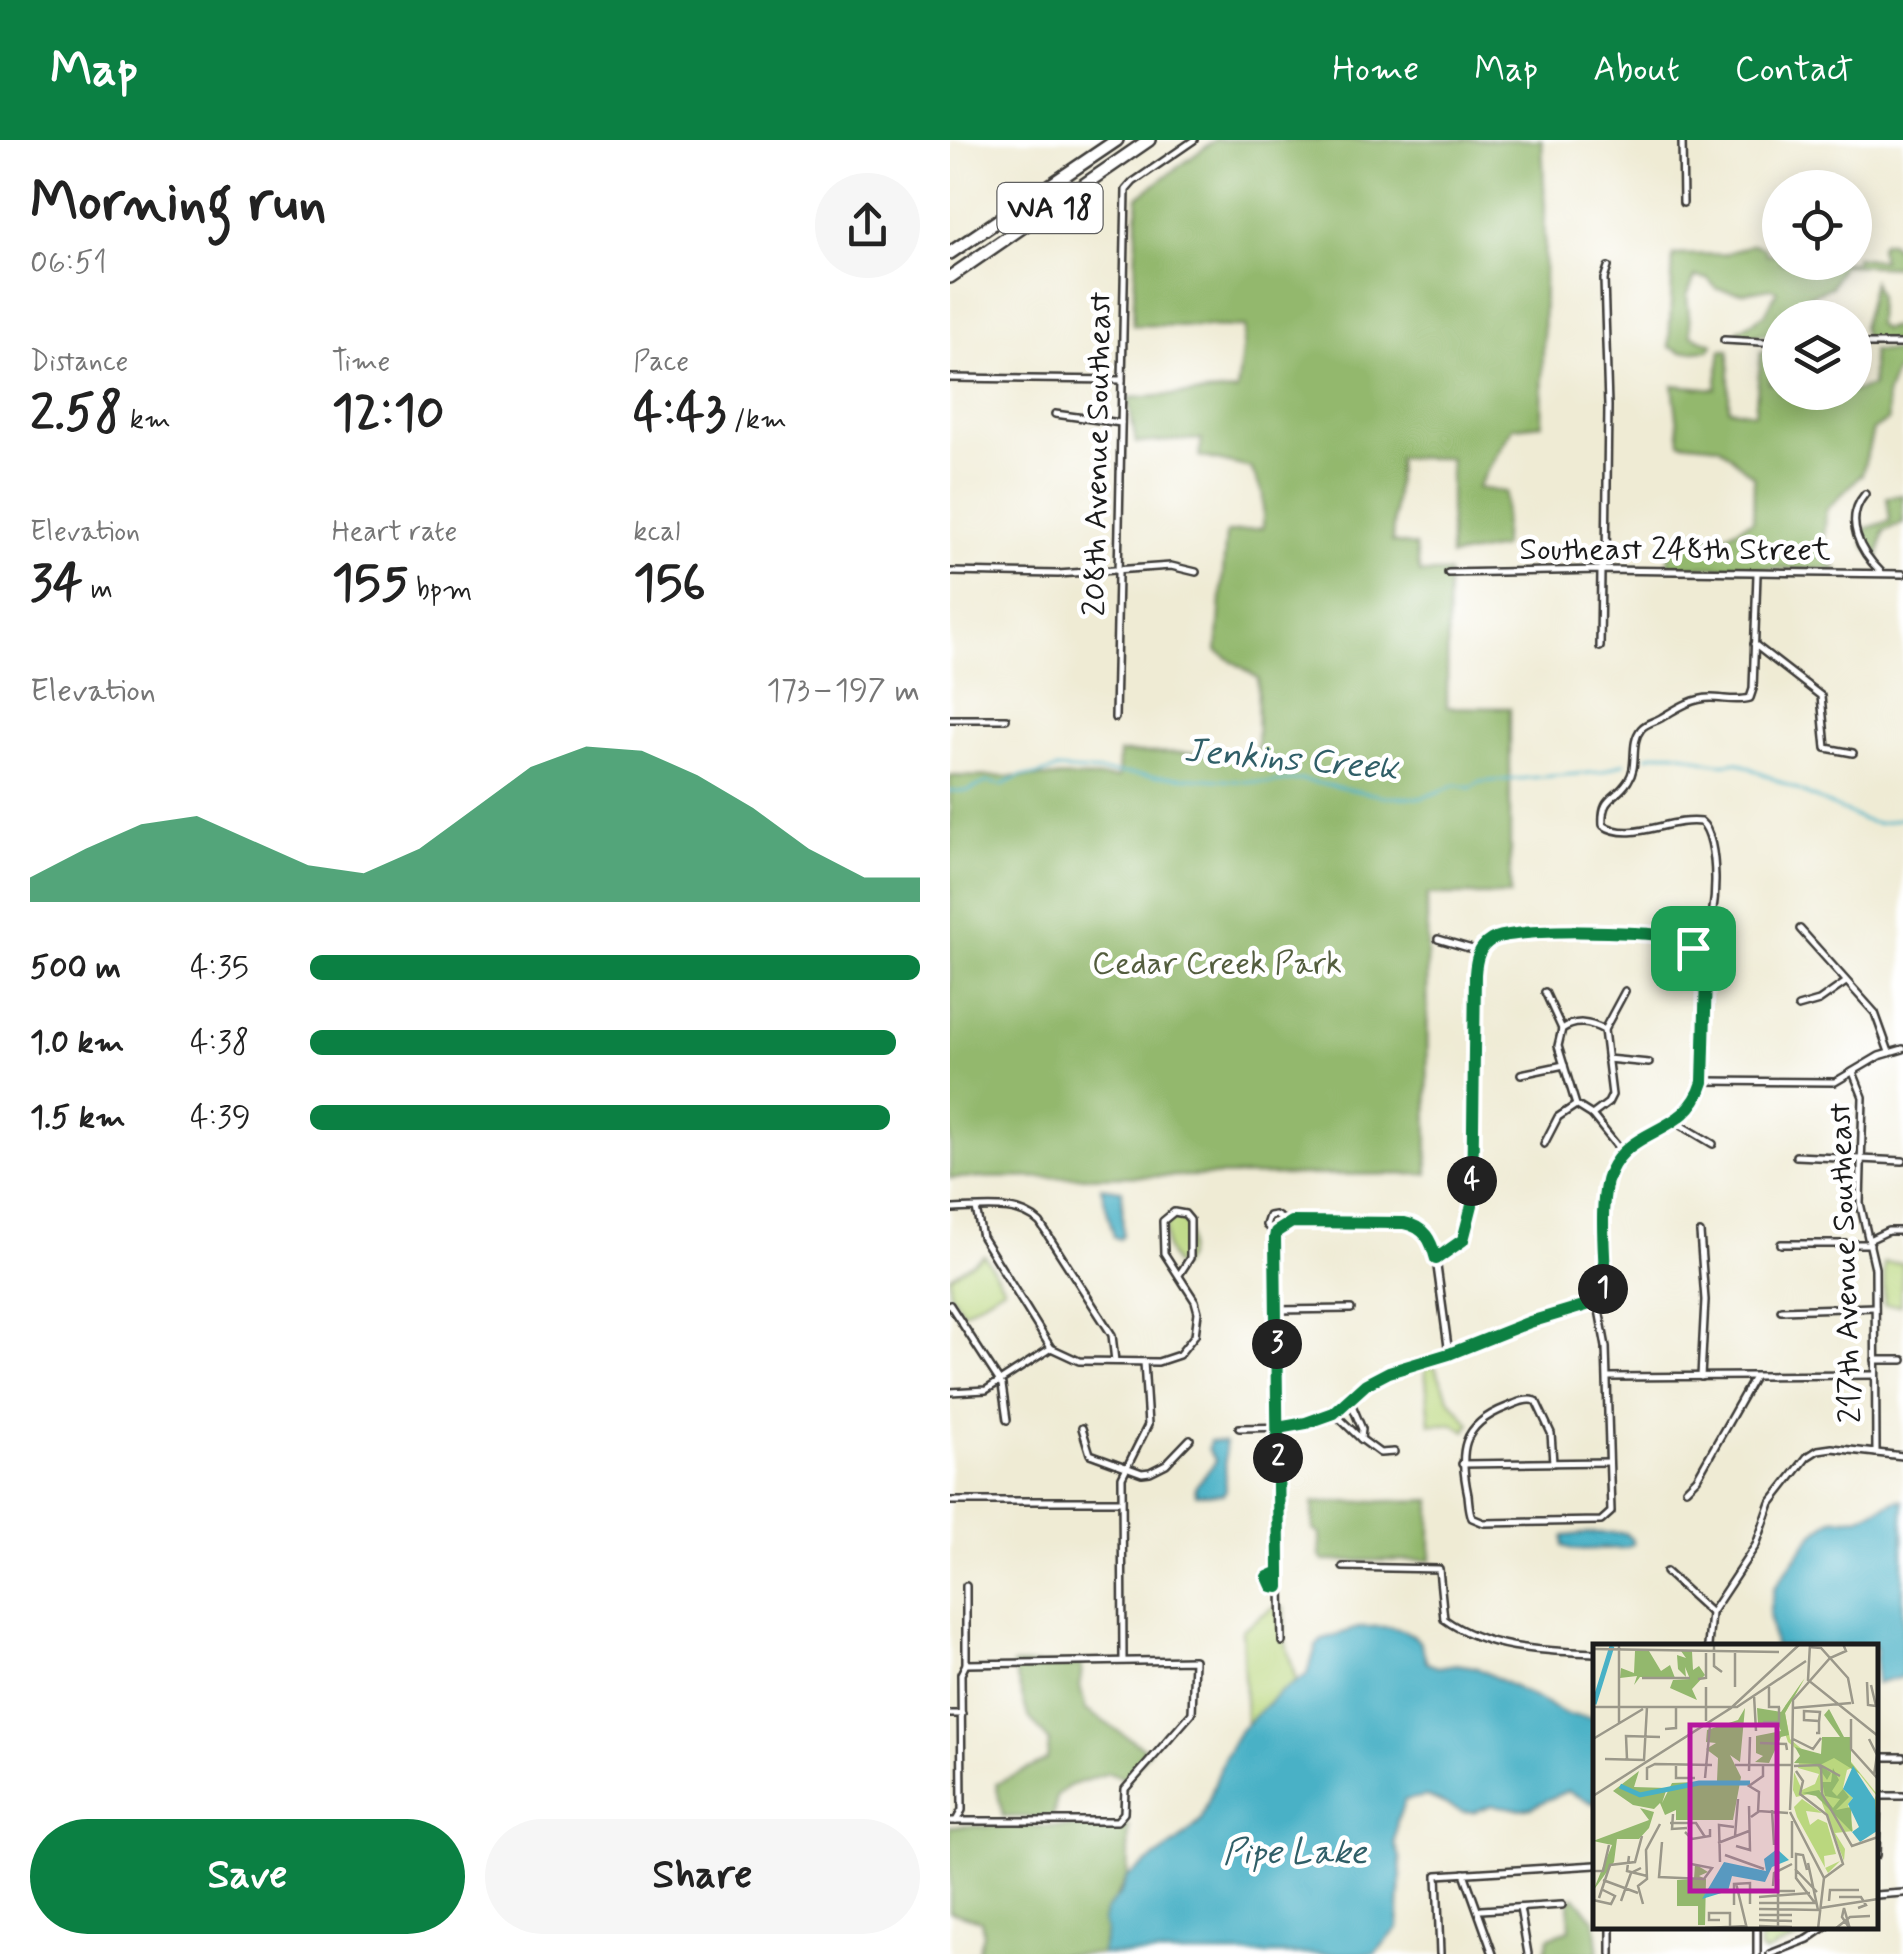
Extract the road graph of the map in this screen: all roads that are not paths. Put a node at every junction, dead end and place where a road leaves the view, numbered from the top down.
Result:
1 (1116, 140) edge
2 (1150, 140) edge
3 (1194, 140) edge
4 (1682, 140) edge
5 (1683, 203) dead end
6 (950, 253) edge
7 (1608, 267) dead end
8 (950, 277) edge
9 (1724, 340) dead end
10 (1762, 343) edge
11 (1872, 344) edge
12 (1903, 344) edge
13 (950, 378) edge
14 (1122, 380) junction
15 (1055, 414) dead end
16 (1121, 423) junction
17 (1865, 494) dead end
18 (1601, 570) junction
19 (950, 572) edge
20 (1120, 572) junction
21 (1196, 572) dead end
22 (1448, 573) dead end
23 (1756, 574) junction
24 (1883, 574) junction
25 (1903, 574) edge
26 (1754, 644) junction
27 (1600, 647) dead end
28 (1115, 718) dead end
29 (950, 719) edge
30 (1006, 719) dead end
31 (1853, 753) dead end
32 (1800, 930) dead end
33 (1438, 939) dead end
34 (1693, 948) junction
35 (1479, 951) junction
36 (1846, 982) junction
37 (1625, 991) dead end
38 (1545, 992) dead end
39 (1798, 1007) dead end
40 (1562, 1030) junction
41 (1604, 1030) junction
42 (1903, 1050) edge
43 (1888, 1052) junction
44 (1607, 1059) junction
45 (1649, 1063) dead end
46 (1564, 1065) junction
47 (1853, 1072) junction
48 (1521, 1074) dead end
49 (1703, 1082) junction
50 (1576, 1105) junction
51 (1592, 1115) junction
52 (1676, 1122) junction
53 (1544, 1144) dead end
54 (1713, 1144) dead end
55 (1622, 1152) junction
56 (1796, 1156) dead end
57 (1860, 1159) junction
58 (1903, 1161) edge
59 (976, 1209) junction
60 (950, 1210) edge
61 (1287, 1222) junction
62 (1278, 1231) junction
63 (1903, 1231) edge
64 (1700, 1233) dead end
65 (1870, 1242) junction
66 (1781, 1244) dead end
67 (1436, 1259) junction
68 (1178, 1275) junction
69 (1597, 1299) junction
70 (950, 1305) edge
71 (1875, 1307) junction
72 (1351, 1309) dead end
73 (1276, 1310) junction
74 (1781, 1310) dead end
75 (1051, 1348) junction
76 (1449, 1354) junction
77 (1875, 1360) junction
78 (1903, 1360) edge
79 (1115, 1361) junction
80 (1144, 1362) junction
81 (1875, 1375) junction
82 (1754, 1376) junction
83 (1608, 1377) junction
84 (1701, 1377) junction
85 (1000, 1382) junction
86 (950, 1392) edge
87 (1350, 1398) junction
88 (1334, 1413) junction
89 (1007, 1420) dead end
90 (1082, 1428) dead end
91 (1239, 1428) dead end
92 (1278, 1428) junction
93 (1190, 1439) dead end
94 (1361, 1439) junction
95 (1394, 1452) dead end
96 (1876, 1452) junction
97 (1903, 1456) edge
98 (1609, 1462) junction
99 (1553, 1463) junction
100 (1462, 1464) junction
101 (1124, 1466) junction
102 (1686, 1490) dead end
103 (950, 1501) edge
104 (1121, 1502) junction
105 (1343, 1568) dead end
106 (1279, 1572) junction
107 (1666, 1572) dead end
108 (966, 1586) dead end
109 (1279, 1587) junction
110 (1711, 1613) junction
111 (1282, 1642) dead end
112 (1708, 1644) edge
113 (1593, 1653) edge
114 (1124, 1660) junction
115 (966, 1664) junction
116 (950, 1714) edge
117 (962, 1714) junction
118 (1903, 1758) edge
119 (1879, 1796) junction
120 (1903, 1796) edge
121 (1878, 1816) edge
122 (953, 1821) edge
123 (1593, 1865) edge
124 (1464, 1873) junction
125 (1903, 1894) edge
126 (1878, 1895) edge
127 (1562, 1905) dead end
128 (1520, 1908) junction
129 (1481, 1910) dead end
130 (1758, 1929) edge
131 (1822, 1929) edge
132 (1440, 1954) edge
133 (1493, 1954) edge
134 (1528, 1954) edge
135 (1757, 1954) edge
136 (1770, 1954) edge

1 - 6 highway, WA 18
2 - 8 highway, WA 18
3 - 14 street, 208th Avenue Southeast
4 - 5 street
7 - 18 street
9 - 10 street
11 - 12 street
13 - 14 street
14 - 16 street, 208th Avenue Southeast
15 - 16 street
16 - 20 street, 208th Avenue Southeast
17 - 24 street
18 - 22 street, Southeast 248th Street
18 - 23 street, Southeast 248th Street
18 - 27 street
19 - 20 street
20 - 21 street
20 - 28 street, 208th Avenue Southeast
23 - 24 street, Southeast 248th Street
23 - 26 street
24 - 25 street, Southeast 248th Street
26 - 31 street
26 - 34 street
29 - 30 street
32 - 36 street
33 - 35 street
34 - 35 street
34 - 49 street
35 - 67 street
36 - 39 street
36 - 43 street
37 - 41 street
38 - 40 street
40 - 41 street
40 - 46 street
41 - 44 street
42 - 43 street
43 - 47 street
44 - 45 street
44 - 51 street
46 - 48 street
46 - 50 street
47 - 49 street
47 - 57 street, 217th Avenue Southeast
49 - 52 street
50 - 51 street
50 - 53 street
51 - 55 street
52 - 54 street
52 - 55 street
55 - 69 street
56 - 57 street
57 - 58 street
57 - 65 street, 217th Avenue Southeast
59 - 60 street
59 - 75 street
59 - 79 street
61 - 62 street
61 - 62 street
61 - 67 street
62 - 73 street
63 - 65 street
64 - 84 street
65 - 66 street
65 - 71 street, 217th Avenue Southeast
67 - 76 street
68 - 68 street
68 - 80 street
69 - 76 street
69 - 83 street
70 - 85 street
71 - 74 street
71 - 77 street, 217th Avenue Southeast
72 - 73 street
73 - 92 street
75 - 79 street
75 - 85 street
76 - 87 street
77 - 78 street
77 - 81 street, 217th Avenue Southeast
79 - 80 street
80 - 101 street
81 - 82 street
81 - 96 street, 217th Avenue Southeast
82 - 84 street
82 - 102 street
83 - 84 street
83 - 98 street
85 - 86 street
85 - 89 street
87 - 88 street
87 - 94 street
88 - 92 street
88 - 94 street
90 - 101 street
91 - 92 street
92 - 106 street
93 - 101 street
94 - 95 street
96 - 97 street
96 - 110 street
98 - 99 street
98 - 100 street
99 - 100 street
99 - 100 street
101 - 104 street
103 - 104 street
104 - 114 street
105 - 113 street
106 - 109 street
106 - 109 street
107 - 110 street
108 - 115 street
109 - 111 street
110 - 112 street
114 - 115 street
114 - 122 street
115 - 117 street
116 - 117 street
117 - 122 street
118 - 119 street
119 - 120 street
119 - 121 street
123 - 124 street
124 - 132 street
124 - 133 street
125 - 126 street
127 - 128 street
128 - 129 street
128 - 134 street
130 - 135 street
131 - 136 street

